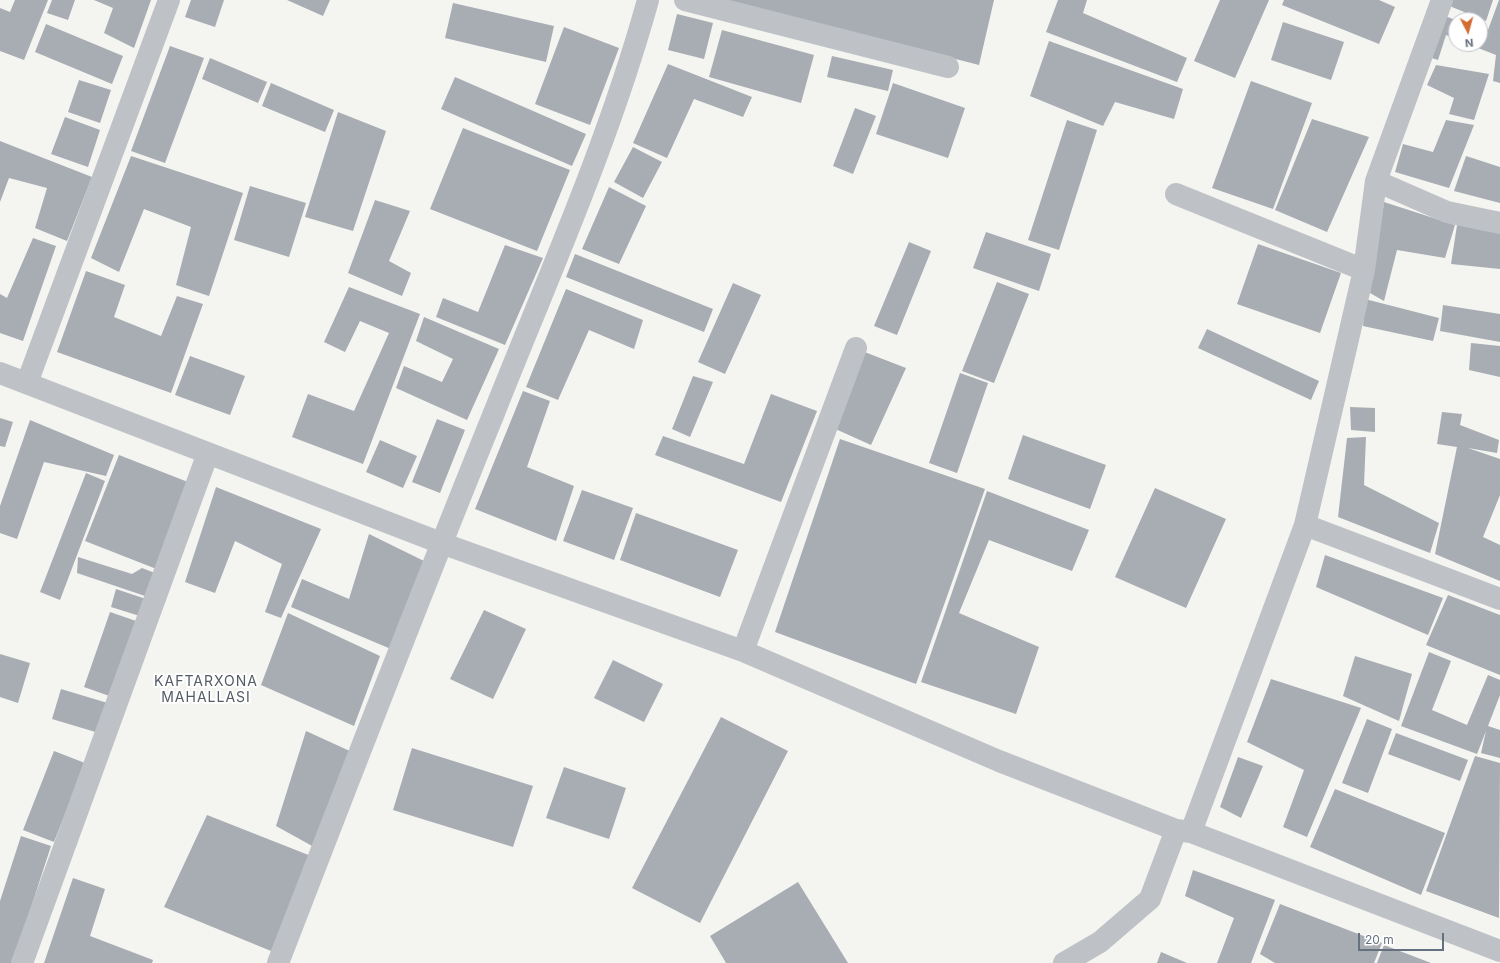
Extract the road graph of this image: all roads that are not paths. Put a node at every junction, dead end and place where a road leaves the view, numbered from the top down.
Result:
1 (169, 0) edge
2 (648, 0) edge
3 (685, 0) edge
4 (1442, 0) edge
5 (948, 67) dead end
6 (1376, 181) junction
7 (1176, 194) dead end
8 (1500, 223) edge
9 (1364, 270) junction
10 (856, 348) dead end
11 (0, 373) edge
12 (27, 383) junction
13 (208, 453) junction
14 (1305, 525) junction
15 (441, 543) junction
16 (1500, 599) edge
17 (743, 651) junction
18 (1183, 831) junction
19 (1500, 951) edge
20 (22, 963) edge
21 (278, 963) edge
22 (1064, 963) edge

1 - 12 street
2 - 15 street
3 - 5 street
4 - 6 street
6 - 8 street
6 - 9 street
7 - 9 street
9 - 14 street
10 - 17 street
11 - 12 street
12 - 13 street
13 - 15 street
13 - 20 street
14 - 16 street
14 - 18 street
15 - 17 street
15 - 21 street
17 - 18 street
18 - 19 street
18 - 22 street

